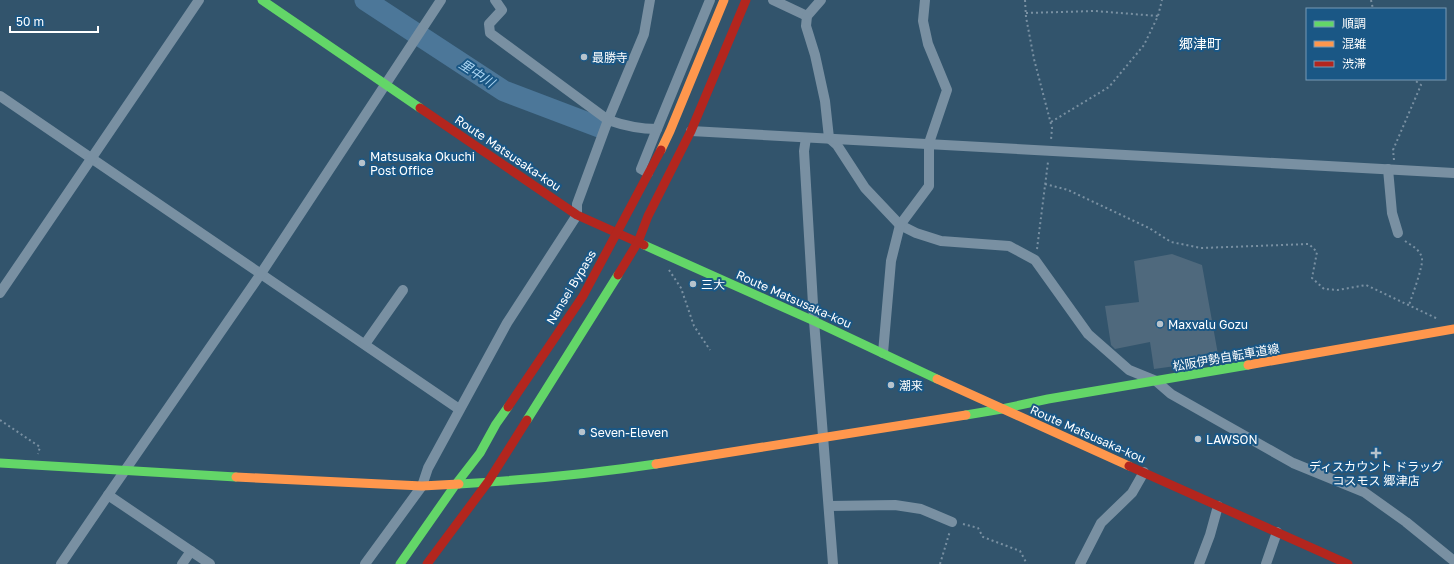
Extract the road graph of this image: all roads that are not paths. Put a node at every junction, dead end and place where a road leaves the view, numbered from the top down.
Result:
1 (199, 0) edge
2 (262, 0) edge
3 (441, 0) edge
4 (495, 0) edge
5 (650, 0) edge
6 (710, 0) edge
7 (724, 0) edge
8 (746, 0) edge
9 (774, 0) edge
10 (821, 0) edge
11 (925, 0) edge
12 (808, 16) junction
13 (386, 84) junction
14 (0, 96) edge
15 (608, 120) junction
16 (657, 129) junction
17 (691, 131) junction
18 (806, 138) junction
19 (829, 138) junction
20 (929, 144) junction
21 (92, 159) junction
22 (1391, 170) junction
23 (649, 173) junction
24 (1454, 173) edge
25 (577, 215) junction
26 (900, 225) junction
27 (617, 233) junction
28 (1398, 233) road end
29 (638, 242) junction
30 (260, 274) junction
31 (403, 290) dead end
32 (0, 293) edge
33 (814, 321) junction
34 (1454, 329) edge
35 (365, 344) junction
36 (883, 353) junction
37 (1156, 381) junction
38 (459, 409) junction
39 (1002, 409) junction
40 (823, 437) junction
41 (0, 463) edge
42 (124, 471) junction
43 (1144, 472) junction
44 (488, 482) junction
45 (456, 484) junction
46 (422, 486) junction
47 (108, 495) junction
48 (829, 506) junction
49 (1218, 506) junction
50 (952, 522) road end
51 (1277, 532) junction
52 (191, 551) junction
53 (1454, 560) edge
54 (61, 564) edge
55 (182, 564) edge
56 (210, 564) edge
57 (365, 564) edge
58 (400, 564) edge
59 (427, 564) edge
60 (833, 564) edge
61 (1080, 564) edge
62 (1199, 564) edge
63 (1266, 564) edge
64 (1348, 564) edge

1 - 21 street
2 - 13 main road, Route Matsusaka-kou
3 - 13 street
4 - 15 street
5 - 15 street
6 - 16 street
7 - 23 main road, Nansei Bypass
8 - 17 main road
9 - 12 street
10 - 12 street
11 - 20 street
12 - 19 street
13 - 25 main road, Route Matsusaka-kou
13 - 30 street
14 - 21 street
15 - 16 street
15 - 25 street
16 - 23 street
17 - 18 street
17 - 29 main road
18 - 19 street
18 - 33 street
19 - 20 street
19 - 26 street
20 - 22 street
20 - 26 street
21 - 30 street
21 - 32 street
22 - 24 street
22 - 28 street
23 - 27 main road, Nansei Bypass
25 - 27 main road, Route Matsusaka-kou
25 - 38 street
26 - 36 street
26 - 37 street
27 - 29 main road, Route Matsusaka-kou
27 - 45 main road, Nansei Bypass
29 - 33 main road, Route Matsusaka-kou
29 - 44 main road
30 - 35 street
30 - 42 street
31 - 35 street
33 - 36 main road, Route Matsusaka-kou
33 - 40 street
34 - 37 main road, 松阪伊勢自転車道線
35 - 38 street
36 - 39 main road, Route Matsusaka-kou
37 - 39 main road, 松阪伊勢自転車道線
37 - 53 street
38 - 46 street
39 - 40 main road, 松阪伊勢自転車道線
39 - 43 main road, Route Matsusaka-kou
40 - 44 main road, 松阪伊勢自転車道線
40 - 48 street
41 - 42 main road, 松阪伊勢自転車道線
42 - 46 main road, 松阪伊勢自転車道線
42 - 47 street
43 - 49 main road, Route Matsusaka-kou
43 - 61 street
44 - 45 main road, 松阪伊勢自転車道線
44 - 59 main road
45 - 46 main road, 松阪伊勢自転車道線
45 - 58 main road, Nansei Bypass
46 - 57 street
47 - 52 street
47 - 54 street
48 - 50 street
48 - 60 street
49 - 51 main road, Route Matsusaka-kou
49 - 62 street
51 - 63 street
51 - 64 main road, Route Matsusaka-kou
52 - 55 street
52 - 56 street

